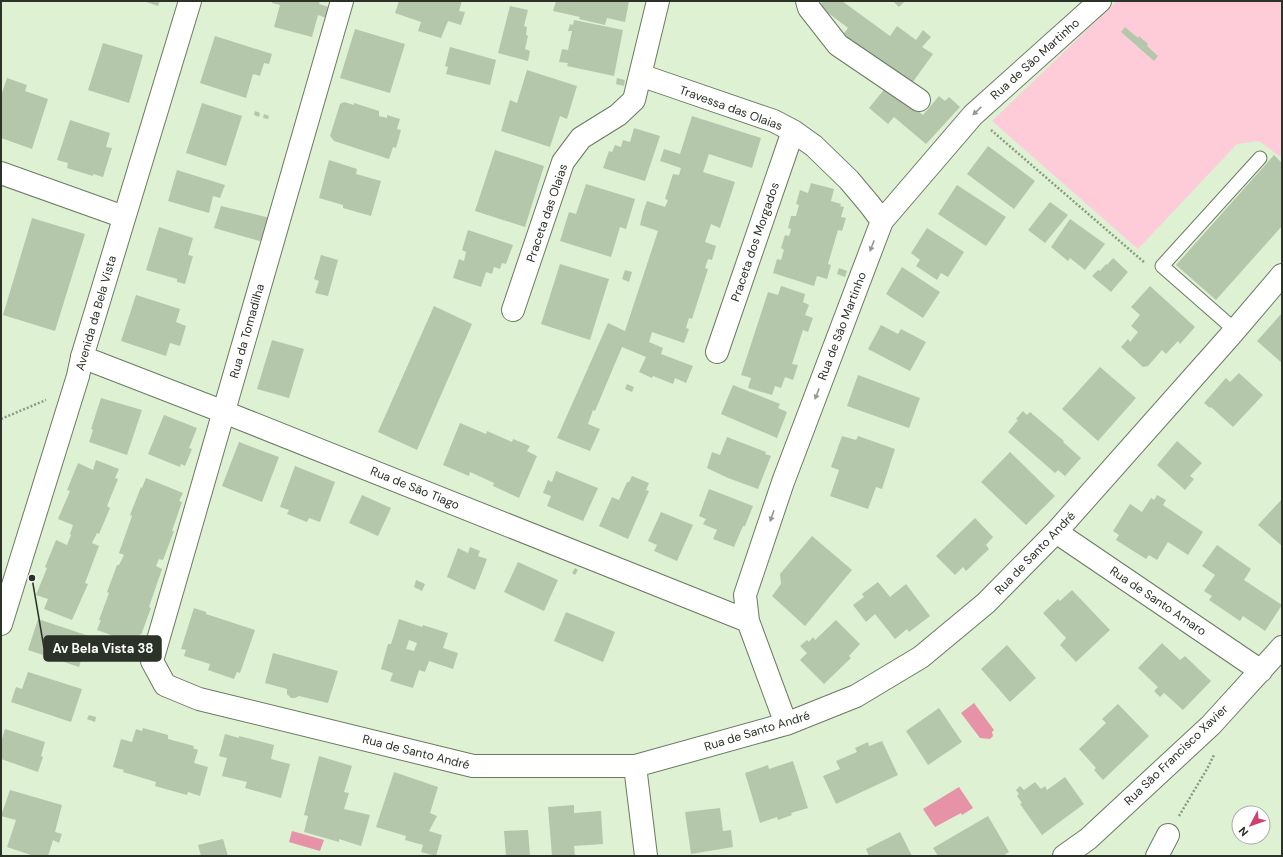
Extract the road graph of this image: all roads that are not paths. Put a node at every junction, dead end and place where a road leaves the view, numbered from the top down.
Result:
1 (190, 1) edge
2 (342, 1) edge
3 (658, 1) edge
4 (807, 1) edge
5 (1100, 1) edge
6 (640, 75) junction
7 (919, 100) dead end
8 (793, 131) junction
9 (1260, 158) dead end
10 (1, 173) edge
11 (124, 217) junction
12 (882, 221) junction
13 (1282, 275) edge
14 (513, 310) dead end
15 (1235, 330) junction
16 (717, 352) dead end
17 (82, 357) junction
18 (224, 412) junction
19 (1056, 532) junction
20 (2, 617) edge
21 (748, 621) junction
22 (1281, 650) edge
23 (152, 661) joint
24 (1261, 671) junction
25 (786, 724) junction
26 (635, 766) junction
27 (1168, 835) road end
28 (646, 856) edge
29 (1064, 856) edge
30 (1157, 856) edge

1 - 11 street, Avenida da Bela Vista
2 - 18 street, Rua da Tomadilha
3 - 6 street, Praceta das Olaias
4 - 7 street
5 -> 12 street, Rua de São Martinho
6 - 8 street, Travessa das Olaias
6 - 14 street, Praceta das Olaias
8 - 12 street, Travessa das Olaias
8 - 16 street, Praceta dos Morgados
9 - 15 lane
10 - 11 street
11 - 17 street, Avenida da Bela Vista
12 -> 21 street, Rua de São Martinho
13 - 15 street, Rua de Santo André
15 - 19 street, Rua de Santo André
17 - 18 street, Rua de São Tiago
17 - 20 street, Avenida da Bela Vista
18 - 21 street, Rua de São Tiago
18 - 23 street, Rua da Tomadilha
19 - 24 street, Rua de Santo Amaro
19 - 25 street, Rua de Santo André
21 - 25 street, Rua de São Martinho
22 - 24 street, Rua São Francisco Xavier
23 - 26 street, Rua de Santo André
24 - 29 street, Rua São Francisco Xavier
25 - 26 street, Rua de Santo André
26 - 28 street
27 - 30 street

